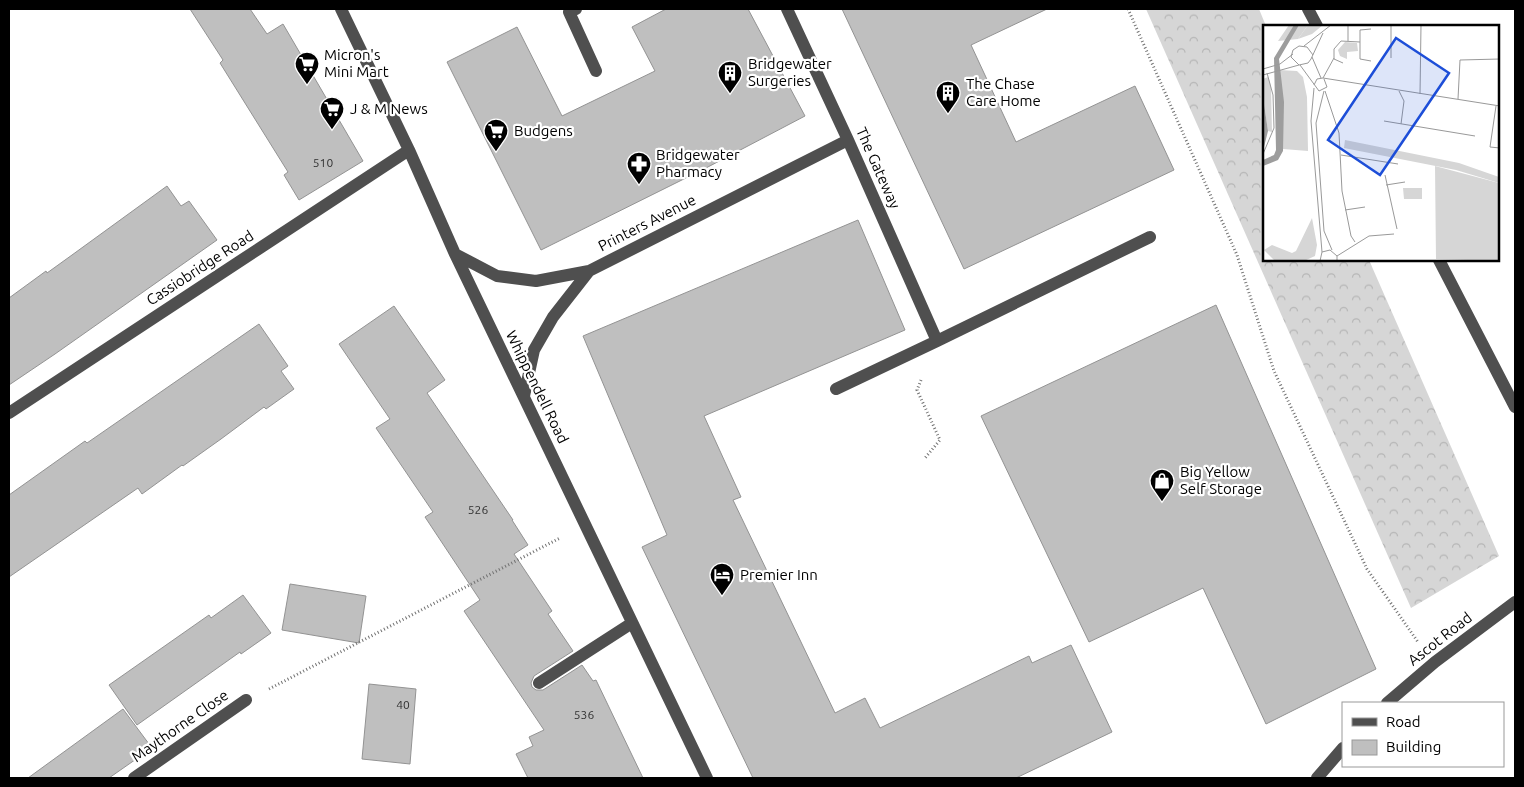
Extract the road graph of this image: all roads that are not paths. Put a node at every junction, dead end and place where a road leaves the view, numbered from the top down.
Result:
1 (341, 9) edge
2 (576, 9) edge
3 (788, 9) edge
4 (1308, 9) edge
5 (1316, 25) edge
6 (596, 71) dead end
7 (848, 140) junction
8 (409, 150) junction
9 (1150, 237) dead end
10 (455, 254) junction
11 (1440, 261) edge
12 (589, 271) junction
13 (937, 342) junction
14 (836, 389) dead end
15 (524, 396) junction
16 (1515, 407) edge
17 (9, 413) edge
18 (1515, 602) edge
19 (632, 623) junction
20 (539, 683) dead end
21 (246, 700) road end
22 (1388, 702) edge
23 (1342, 749) edge
24 (134, 778) edge
25 (707, 778) edge
26 (1317, 778) edge

1 - 8 street, Whippendell Road
2 - 6 street
3 - 7 street, The Gateway
4 - 5 street
7 - 12 street, Printers Avenue
7 - 13 street, The Gateway
8 - 10 street, Whippendell Road
8 - 17 street, Cassiobridge Road
9 - 13 street
10 - 12 street
10 - 15 street, Whippendell Road
11 - 16 street
12 - 15 street, Printers Avenue
13 - 14 street
15 - 19 street, Whippendell Road
18 - 22 street, Ascot Road
19 - 20 street
19 - 25 street, Whippendell Road
21 - 24 street, Maythorne Close
23 - 26 street

